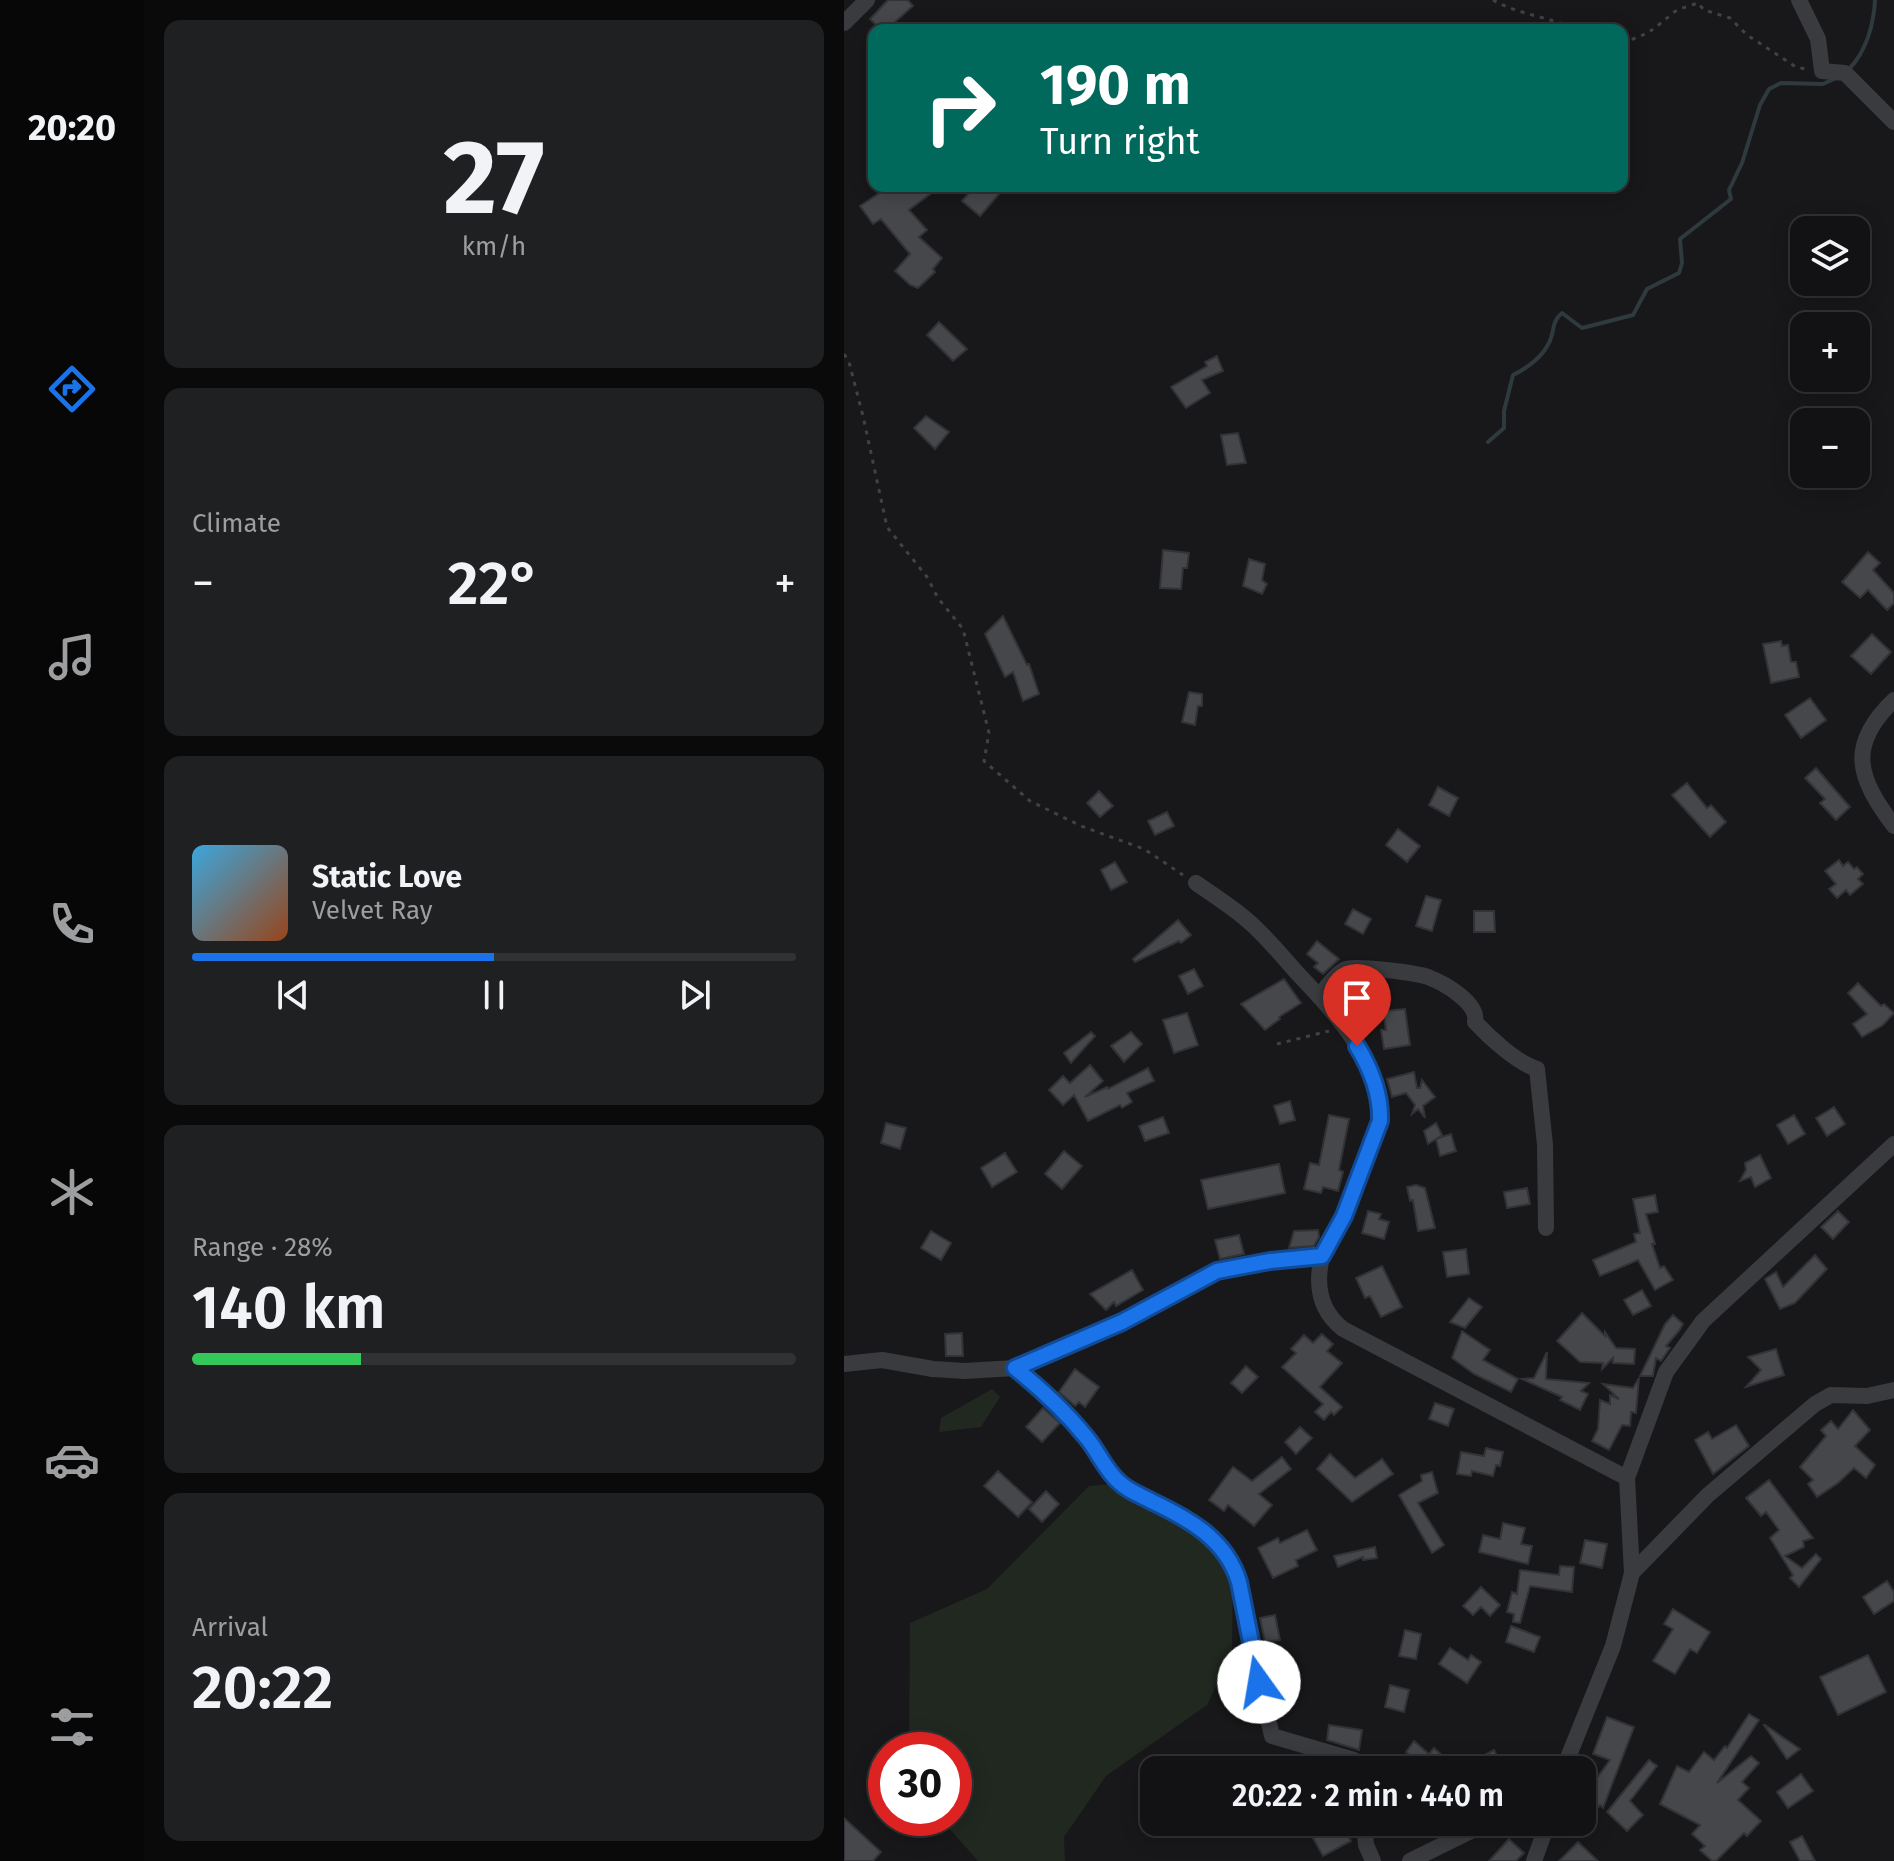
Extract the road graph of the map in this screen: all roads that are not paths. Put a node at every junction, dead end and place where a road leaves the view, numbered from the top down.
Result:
1 (867, 0) edge
2 (1799, 0) edge
3 (844, 23) edge
4 (1894, 122) edge
5 (1894, 700) edge
6 (1894, 826) edge
7 (1196, 883) road end
8 (1319, 996) junction
9 (1894, 1144) edge
10 (1546, 1228) dead end
11 (1322, 1256) junction
12 (844, 1364) edge
13 (1015, 1368) junction
14 (1894, 1390) edge
15 (1627, 1478) junction
16 (1632, 1573) junction
17 (1340, 1756) edge
18 (1569, 1756) edge
19 (1365, 1836) edge
20 (1461, 1836) edge
21 (1543, 1836) edge
22 (1373, 1861) edge
23 (1410, 1861) edge
24 (1534, 1861) edge

1 - 3 street
2 - 4 street
5 - 6 street
7 - 8 street
8 - 10 street
8 - 11 street
9 - 15 street
11 - 13 street
11 - 15 street
12 - 13 street
13 - 17 street
14 - 16 street
15 - 16 street
16 - 18 street
19 - 22 street
20 - 23 street
21 - 24 street

